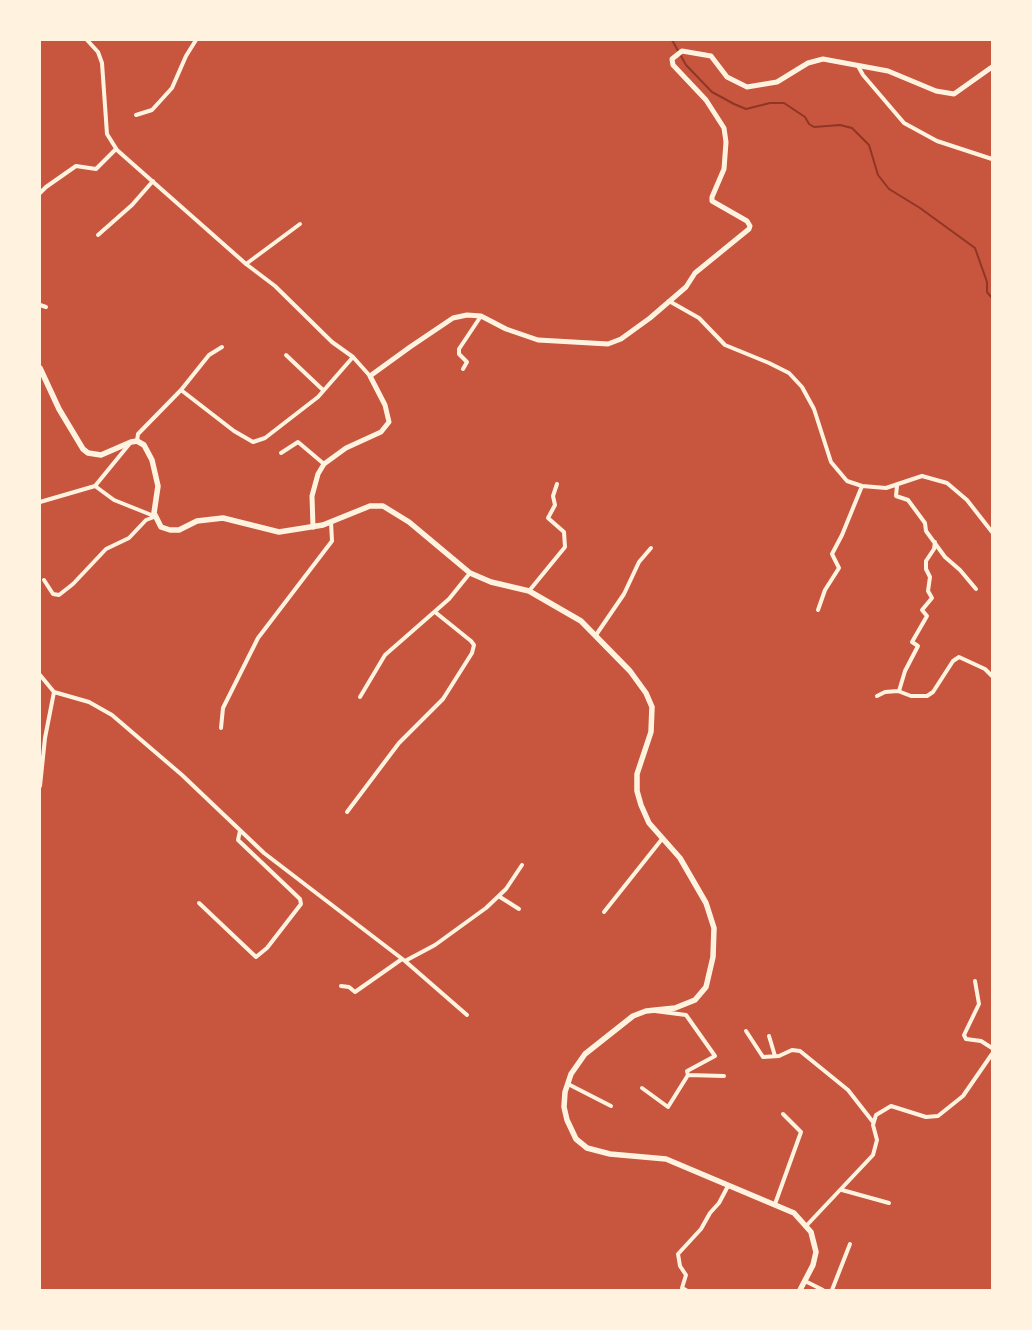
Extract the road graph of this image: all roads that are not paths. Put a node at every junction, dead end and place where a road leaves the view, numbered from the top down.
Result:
1 (88, 40) edge
2 (196, 40) edge
3 (858, 66) junction
4 (992, 67) edge
5 (136, 114) dead end
6 (116, 149) junction
7 (992, 159) edge
8 (153, 181) junction
9 (40, 193) edge
10 (300, 224) dead end
11 (98, 235) dead end
12 (246, 264) junction
13 (669, 302) junction
14 (40, 305) edge
15 (46, 307) dead end
16 (481, 316) junction
17 (222, 347) dead end
18 (286, 355) dead end
19 (353, 357) junction
20 (40, 368) edge
21 (462, 369) dead end
22 (370, 376) junction
23 (180, 390) junction
24 (323, 390) junction
25 (134, 442) junction
26 (281, 454) dead end
27 (324, 464) junction
28 (557, 484) dead end
29 (95, 486) junction
30 (862, 486) junction
31 (897, 486) junction
32 (40, 502) edge
33 (154, 516) junction
34 (331, 522) junction
35 (313, 527) junction
36 (992, 532) edge
37 (935, 542) junction
38 (651, 548) dead end
39 (470, 573) junction
40 (44, 580) dead end
41 (976, 589) dead end
42 (530, 591) junction
43 (818, 610) dead end
44 (435, 612) junction
45 (596, 635) junction
46 (40, 675) edge
47 (992, 676) edge
48 (899, 691) junction
49 (54, 692) junction
50 (877, 696) dead end
51 (360, 697) dead end
52 (221, 728) dead end
53 (40, 786) edge
54 (347, 812) dead end
55 (240, 831) junction
56 (662, 839) junction
57 (522, 864) dead end
58 (500, 897) junction
59 (199, 903) dead end
60 (519, 909) dead end
61 (604, 912) dead end
62 (404, 960) junction
63 (975, 981) dead end
64 (341, 986) dead end
65 (653, 1010) junction
66 (467, 1015) dead end
67 (746, 1031) dead end
68 (769, 1036) dead end
69 (992, 1048) edge
70 (992, 1054) edge
71 (775, 1056) junction
72 (688, 1075) junction
73 (724, 1076) dead end
74 (568, 1084) junction
75 (642, 1088) dead end
76 (610, 1106) dead end
77 (783, 1114) dead end
78 (873, 1122) junction
79 (728, 1186) junction
80 (842, 1190) junction
81 (889, 1202) dead end
82 (775, 1204) junction
83 (807, 1225) junction
84 (850, 1244) dead end
85 (805, 1281) junction
86 (686, 1290) edge
87 (800, 1290) edge
88 (823, 1290) edge
89 (832, 1290) edge

1 - 6 street
2 - 5 street
3 - 4 street
3 - 7 street
3 - 13 street
6 - 8 street
6 - 9 street
8 - 11 street
8 - 12 street
10 - 12 street
12 - 19 street
13 - 16 street
13 - 30 street
14 - 15 street
16 - 21 street
16 - 22 street
17 - 23 street
18 - 24 street
19 - 22 street
19 - 24 street
20 - 25 main road
22 - 27 street
23 - 24 street
23 - 25 street
25 - 29 street
25 - 33 main road
26 - 27 street
27 - 35 street
28 - 42 street
29 - 32 street
29 - 33 street
30 - 31 street
30 - 43 street
31 - 36 street
31 - 37 street
33 - 35 main road
33 - 40 street
34 - 35 main road
34 - 39 main road
34 - 52 street
37 - 41 street
37 - 48 street
38 - 45 street
39 - 42 main road
39 - 44 street
42 - 45 main road
44 - 51 street
44 - 54 street
45 - 56 main road
46 - 49 street
47 - 48 street
48 - 50 street
49 - 53 street
49 - 55 street
55 - 59 street
55 - 62 street
56 - 61 street
56 - 65 main road
57 - 58 street
58 - 60 street
58 - 62 street
62 - 64 street
62 - 66 street
63 - 69 street
65 - 72 street
65 - 74 main road
67 - 71 street
68 - 71 street
70 - 78 street
71 - 78 street
72 - 73 street
72 - 75 street
74 - 76 street
74 - 79 main road
77 - 82 street
78 - 80 street
79 - 82 main road
79 - 86 street
80 - 81 street
80 - 83 street
82 - 83 main road
83 - 85 main road
84 - 89 street
85 - 87 main road
85 - 88 street

